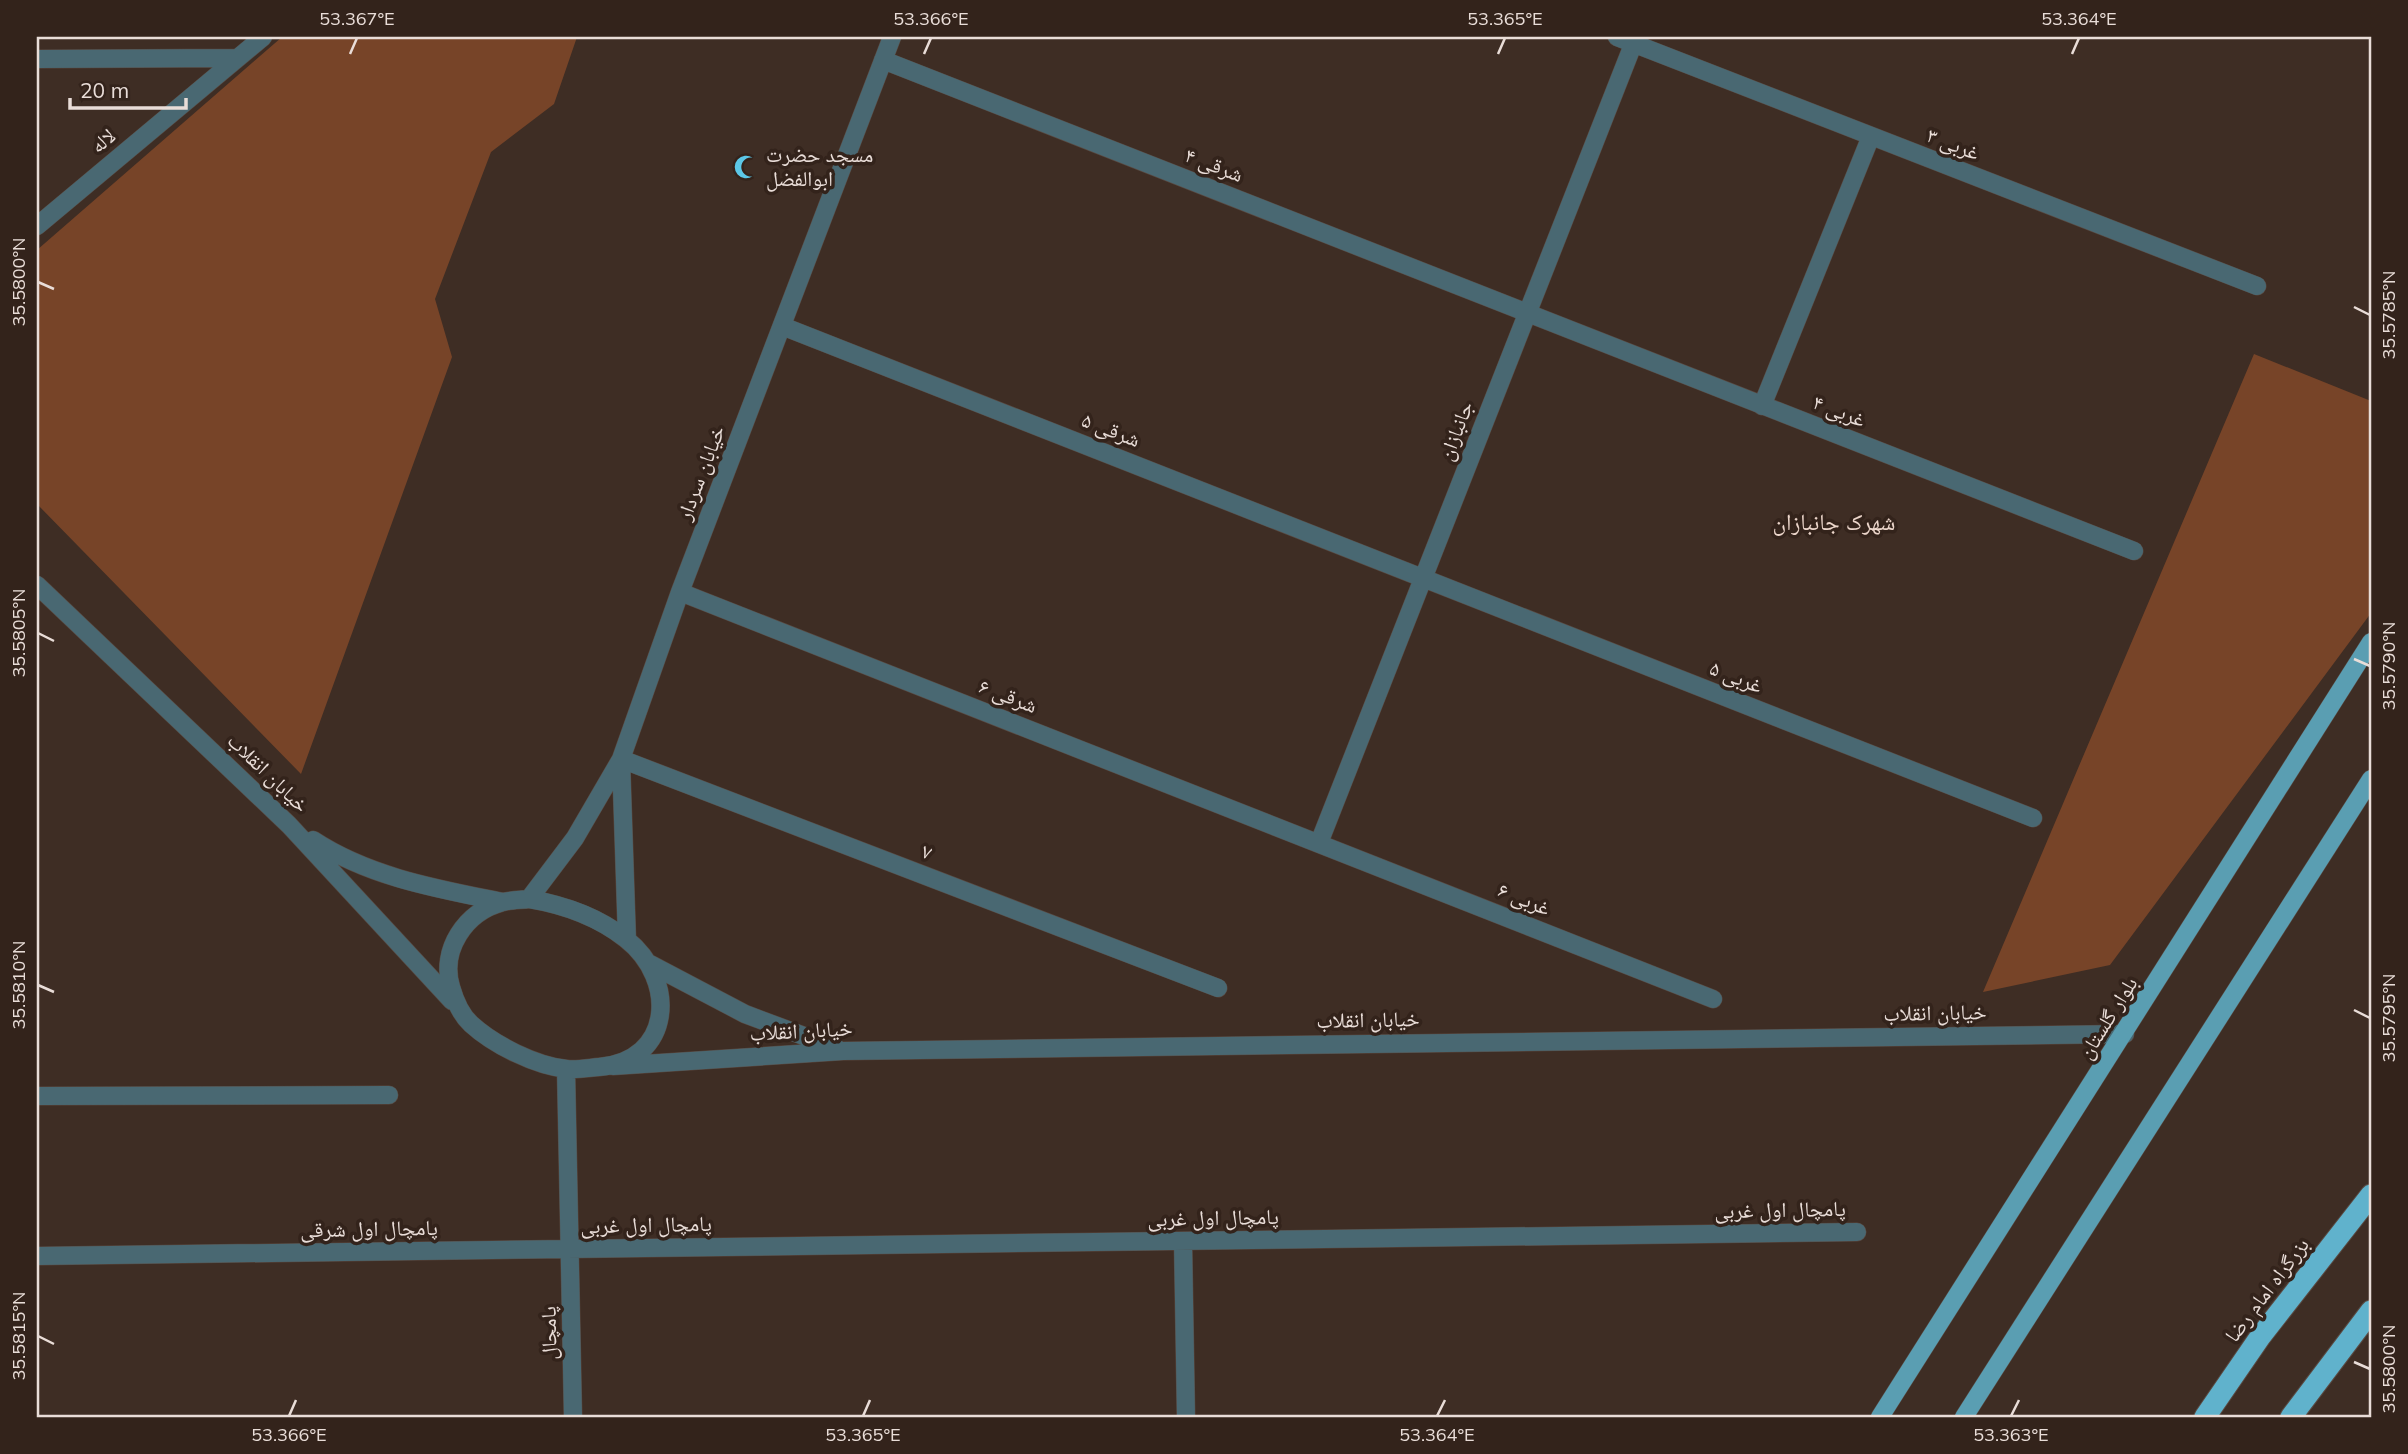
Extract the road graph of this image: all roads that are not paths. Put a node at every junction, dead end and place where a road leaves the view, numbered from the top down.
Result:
1 (262, 37) edge
2 (892, 37) edge
3 (1629, 39) edge
4 (236, 58) junction
5 (37, 59) edge
6 (883, 60) junction
7 (1871, 136) junction
8 (37, 226) edge
9 (2257, 286) dead end
10 (1527, 313) junction
11 (782, 326) junction
12 (1762, 405) junction
13 (2134, 551) dead end
14 (1423, 578) junction
15 (37, 585) edge
16 (680, 592) junction
17 (2371, 642) edge
18 (621, 759) junction
19 (2371, 779) edge
20 (2033, 818) dead end
21 (289, 825) junction
22 (1319, 843) junction
23 (529, 899) junction
24 (503, 902) junction
25 (627, 940) junction
26 (650, 964) junction
27 (1217, 988) dead end
28 (1713, 999) dead end
29 (456, 1004) junction
30 (2125, 1034) junction
31 (843, 1051) junction
32 (613, 1066) junction
33 (566, 1069) junction
34 (37, 1096) edge
35 (389, 1096) dead end
36 (2371, 1195) edge
37 (1857, 1232) dead end
38 (1183, 1241) junction
39 (570, 1249) junction
40 (37, 1256) edge
41 (2371, 1311) edge
42 (573, 1417) edge
43 (1186, 1417) edge
44 (1880, 1417) edge
45 (1964, 1417) edge
46 (2205, 1417) edge
47 (2291, 1417) edge

1 - 4 street, لاله
2 - 6 street, خیابان سردار
3 - 7 street, ۳ غربی
3 - 10 street, جانبازان
4 - 5 street
4 - 8 street, لاله
6 - 10 street, ۴ شرقی
6 - 11 street, خیابان سردار
7 - 9 street, ۳ غربی
7 - 12 street
10 - 12 street, ۴ غربی
10 - 14 street, جانبازان
11 - 14 street, ۵ شرقی
11 - 16 street, خیابان سردار
12 - 13 street, ۴ غربی
14 - 20 street, ۵ غربی
14 - 22 street, جانبازان
15 - 21 street, خیابان انقلاب
16 - 18 street, خیابان سردار
16 - 22 street, ۶ شرقی
17 - 30 main road, بلوار گلستان
18 - 23 street
18 - 25 street, خیابان سردار
18 - 27 street, ۷
19 - 45 main road
21 - 24 street
21 - 29 street, خیابان انقلاب
22 - 28 street, ۶ غربی
23 - 24 street
23 - 25 street
24 - 29 street
25 - 26 street
26 - 31 street
26 - 32 street
29 - 33 street
30 - 31 street, خیابان انقلاب
30 - 44 main road, بلوار گلستان
31 - 32 street, خیابان انقلاب
32 - 33 street
33 - 39 street, پامچال
34 - 35 street
36 - 46 highway, بزرگراه امام رضا
37 - 38 street, پامچال اول غربی
38 - 39 street, پامچال اول غربی
38 - 43 street
39 - 40 street, پامچال اول شرقی
39 - 42 street, پامچال
41 - 47 highway

